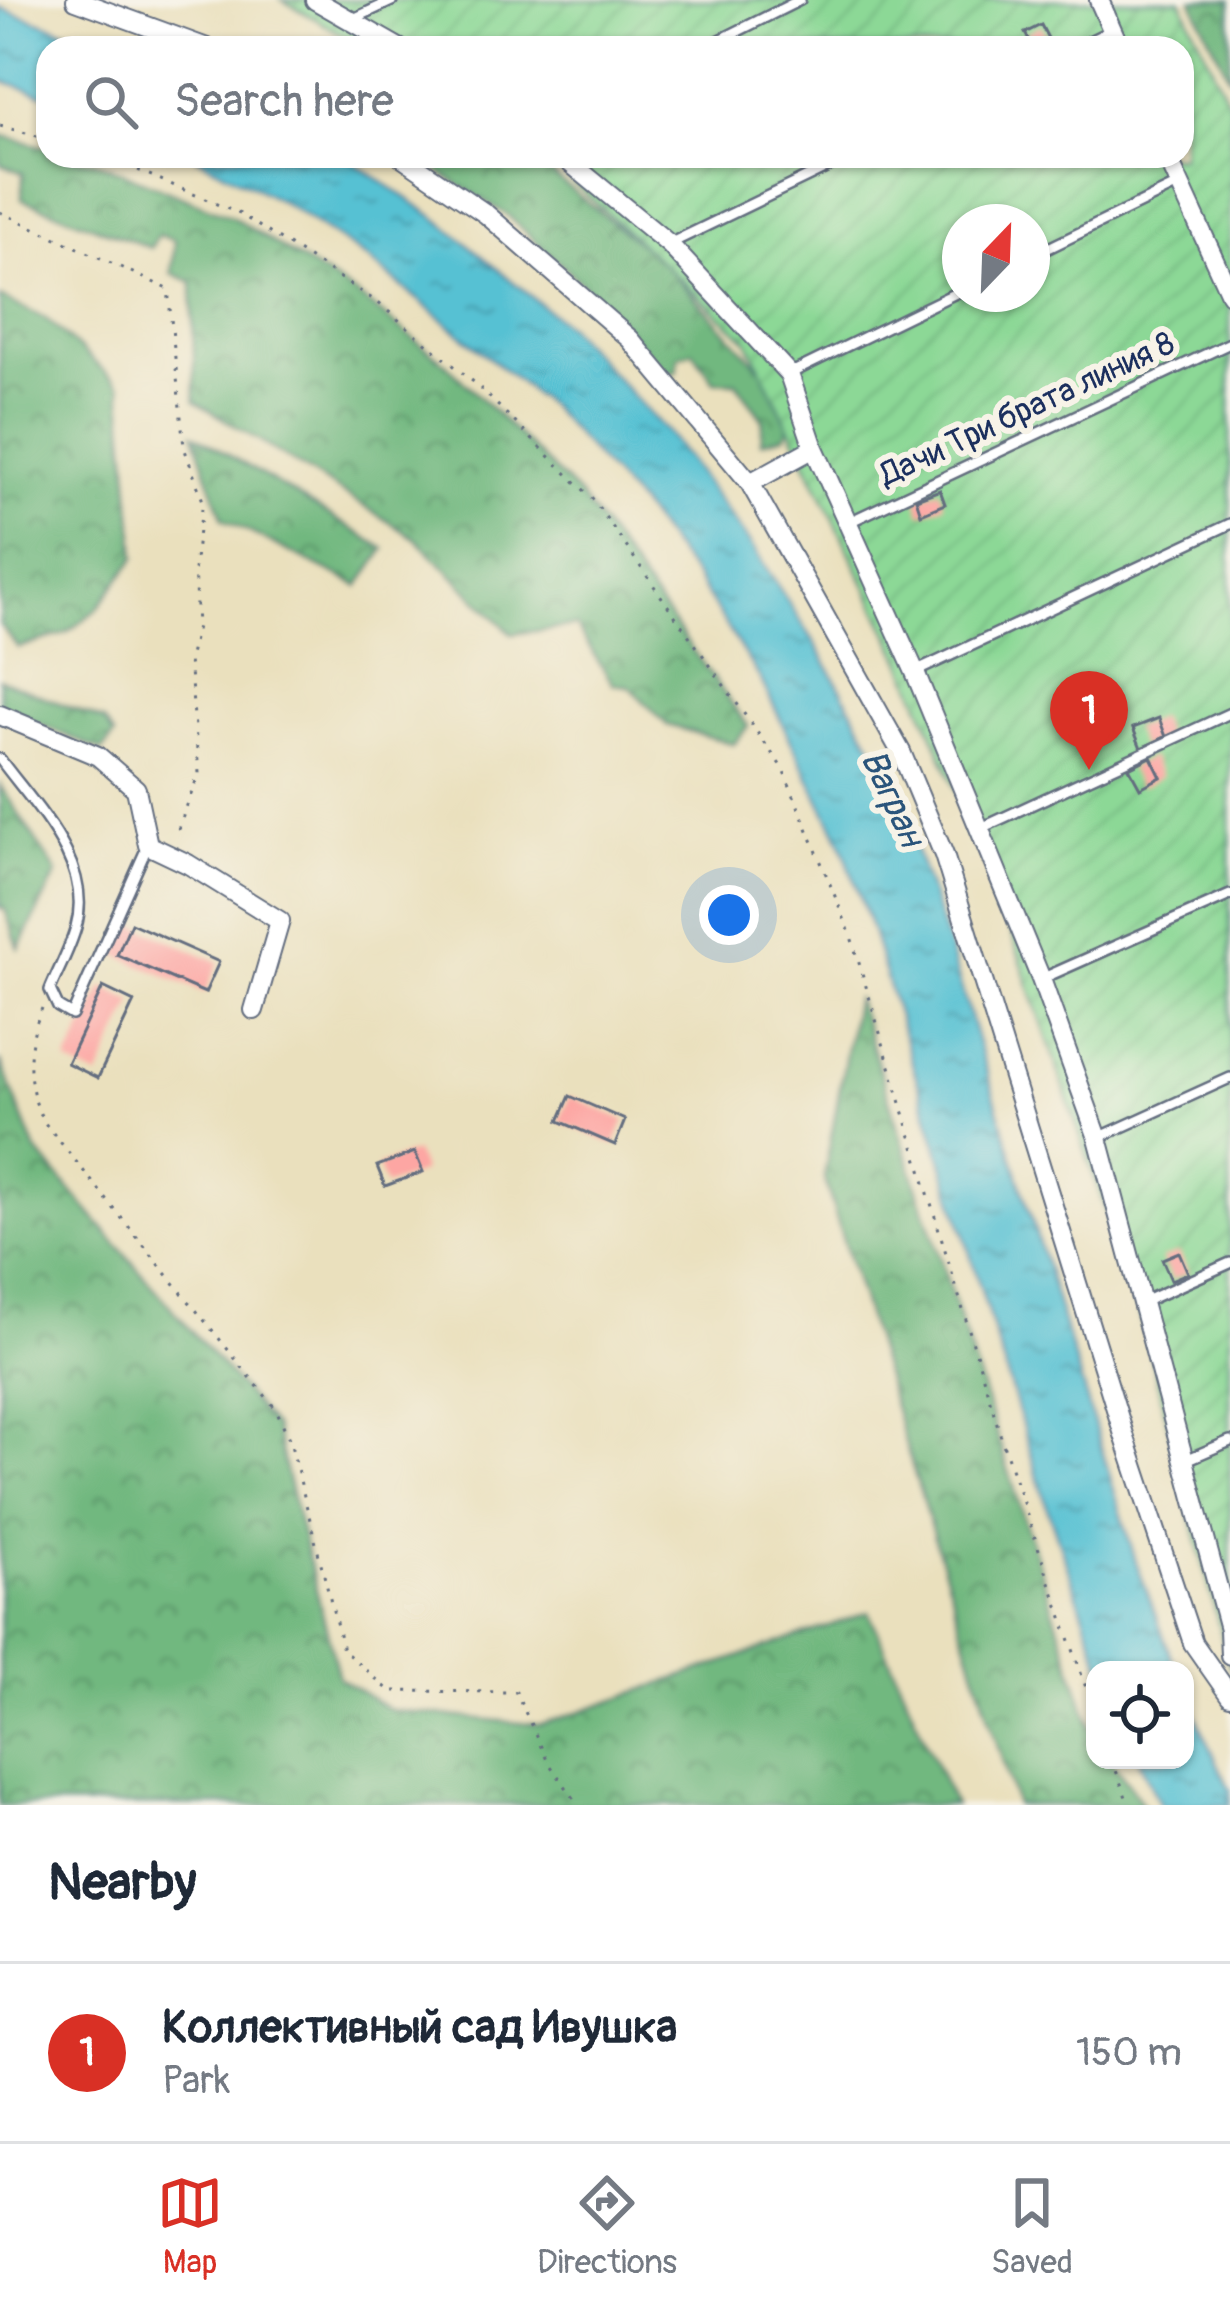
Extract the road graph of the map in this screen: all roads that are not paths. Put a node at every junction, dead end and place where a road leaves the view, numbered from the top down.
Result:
1 (76, 0) edge
2 (315, 0) edge
3 (394, 0) edge
4 (800, 0) edge
5 (1099, 0) edge
6 (353, 19) junction
7 (174, 36) edge
8 (380, 36) edge
9 (728, 36) edge
10 (1115, 36) edge
11 (419, 168) edge
12 (577, 168) edge
13 (826, 168) edge
14 (1172, 168) edge
15 (1179, 185) junction
16 (669, 244) junction
17 (1050, 247) edge
18 (1230, 294) edge
19 (942, 300) edge
20 (1230, 343) edge
21 (789, 374) junction
22 (814, 448) junction
23 (750, 482) junction
24 (848, 523) junction
25 (1230, 524) edge
26 (915, 672) junction
27 (1230, 713) edge
28 (0, 716) edge
29 (0, 759) edge
30 (979, 830) junction
31 (148, 844) junction
32 (1230, 895) edge
33 (1041, 979) junction
34 (254, 1010) dead end
35 (1230, 1078) edge
36 (1098, 1138) junction
37 (1230, 1263) edge
38 (1143, 1302) junction
39 (1230, 1441) edge
40 (1186, 1460) junction
41 (1229, 1629) edge
42 (1230, 1655) edge
43 (1230, 1696) edge

1 - 7 street
2 - 6 street
3 - 6 lane
4 - 9 lane
5 - 10 street
6 - 8 street
11 - 23 street
12 - 16 street
13 - 16 lane
14 - 15 street
15 - 17 lane
15 - 18 street
16 - 21 street
19 - 21 lane
20 - 24 lane, Дачи Три брата линия 8
21 - 22 street
22 - 23 street
22 - 24 street
23 - 43 street
24 - 26 street
25 - 26 lane
26 - 30 street
27 - 30 lane
28 - 31 street
29 - 31 lane
30 - 33 street
31 - 34 street
32 - 33 lane
33 - 36 street
35 - 36 lane
36 - 38 street
37 - 38 lane
38 - 40 street
39 - 40 lane
40 - 41 street
41 - 42 street

